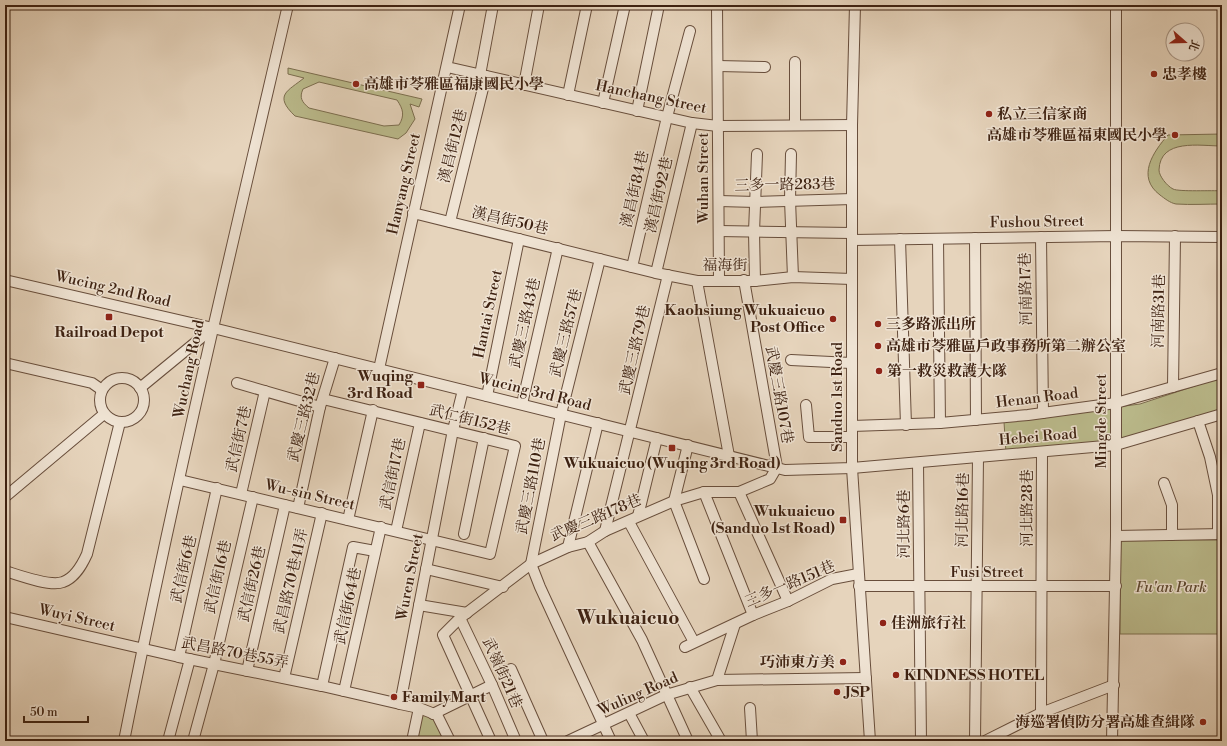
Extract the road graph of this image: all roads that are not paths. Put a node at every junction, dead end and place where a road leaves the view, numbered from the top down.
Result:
1 (288, 5) edge
2 (460, 5) edge
3 (493, 5) edge
4 (539, 5) edge
5 (587, 5) edge
6 (625, 5) edge
7 (659, 5) edge
8 (717, 5) edge
9 (855, 5) edge
10 (1116, 5) edge
11 (690, 31) dead end
12 (795, 62) dead end
13 (718, 66) junction
14 (446, 67) junction
15 (765, 67) dead end
16 (483, 75) junction
17 (524, 85) junction
18 (568, 95) junction
19 (603, 103) junction
20 (637, 111) junction
21 (667, 118) junction
22 (692, 123) junction
23 (852, 124) junction
24 (795, 125) junction
25 (718, 126) junction
26 (757, 154) dead end
27 (791, 154) dead end
28 (852, 199) junction
29 (790, 200) junction
30 (719, 201) junction
31 (756, 202) junction
32 (413, 213) junction
33 (450, 222) junction
34 (719, 231) junction
35 (754, 232) junction
36 (792, 232) junction
37 (853, 236) junction
38 (1117, 236) junction
39 (1175, 236) junction
40 (1041, 237) junction
41 (1222, 237) edge
42 (975, 238) junction
43 (519, 239) junction
44 (900, 239) junction
45 (938, 239) junction
46 (558, 248) junction
47 (600, 259) junction
48 (632, 267) junction
49 (656, 273) junction
50 (668, 275) junction
51 (793, 278) junction
52 (852, 279) junction
53 (5, 280) edge
54 (719, 280) junction
55 (744, 280) junction
56 (697, 281) junction
57 (755, 281) junction
58 (213, 328) junction
59 (335, 358) junction
60 (792, 360) dead end
61 (5, 363) edge
62 (852, 363) junction
63 (379, 369) junction
64 (1222, 372) edge
65 (238, 383) dead end
66 (1173, 387) junction
67 (140, 388) junction
68 (102, 390) junction
69 (463, 390) junction
70 (265, 391) junction
71 (487, 396) junction
72 (322, 403) junction
73 (1116, 403) junction
74 (522, 404) junction
75 (806, 405) dead end
76 (373, 410) junction
77 (1043, 413) junction
78 (104, 414) junction
79 (561, 414) junction
80 (1222, 414) edge
81 (976, 420) junction
82 (1198, 421) junction
83 (120, 422) junction
84 (420, 423) junction
85 (598, 423) junction
86 (940, 423) junction
87 (906, 425) junction
88 (852, 426) junction
89 (453, 430) junction
90 (631, 431) junction
91 (852, 437) junction
92 (484, 438) junction
93 (657, 438) junction
94 (688, 445) junction
95 (1116, 445) junction
96 (1042, 452) junction
97 (729, 456) junction
98 (978, 457) junction
99 (918, 463) junction
100 (777, 467) junction
101 (852, 468) junction
102 (180, 480) junction
103 (1164, 483) dead end
104 (217, 488) junction
105 (704, 492) junction
106 (739, 492) junction
107 (241, 494) junction
108 (5, 497) edge
109 (253, 497) junction
110 (674, 502) junction
111 (285, 504) junction
112 (298, 508) junction
113 (322, 513) junction
114 (633, 519) junction
115 (348, 520) junction
116 (381, 527) junction
117 (396, 531) junction
118 (605, 531) junction
119 (464, 534) dead end
120 (1220, 534) edge
121 (1172, 535) junction
122 (1116, 536) junction
123 (433, 540) junction
124 (588, 542) junction
125 (568, 547) junction
126 (375, 551) junction
127 (531, 564) junction
128 (426, 569) junction
129 (5, 571) edge
130 (858, 574) junction
131 (704, 579) dead end
132 (859, 586) junction
133 (919, 586) junction
134 (1116, 586) junction
135 (503, 587) junction
136 (977, 587) junction
137 (1042, 587) junction
138 (788, 601) junction
139 (419, 605) junction
140 (753, 615) junction
141 (464, 616) junction
142 (5, 617) edge
143 (735, 624) junction
144 (143, 649) junction
145 (179, 657) junction
146 (190, 659) junction
147 (214, 664) junction
148 (511, 669) dead end
149 (247, 671) junction
150 (284, 678) junction
151 (866, 678) junction
152 (717, 680) junction
153 (492, 684) junction
154 (1114, 685) junction
155 (322, 686) junction
156 (690, 687) junction
157 (344, 691) junction
158 (470, 695) junction
159 (666, 695) junction
160 (400, 704) junction
161 (419, 708) junction
162 (750, 708) dead end
163 (1041, 713) junction
164 (433, 714) junction
165 (629, 714) junction
166 (604, 726) junction
167 (124, 741) edge
168 (168, 741) edge
169 (193, 741) edge
170 (412, 741) edge
171 (450, 741) edge
172 (491, 741) edge
173 (516, 741) edge
174 (543, 741) edge
175 (568, 741) edge
176 (611, 741) edge
177 (644, 741) edge
178 (688, 741) edge
179 (721, 741) edge
180 (752, 741) edge
181 (870, 741) edge
182 (921, 741) edge
183 (975, 741) edge
184 (985, 741) edge
185 (1112, 741) edge

1 - 58 street, Wuchang Road
2 - 14 street, Hanyang Street
3 - 16 street, 漢昌街12巷
4 - 17 street
5 - 18 street
6 - 19 street
7 - 20 street
8 - 13 street, Wuhan Street
9 - 23 street, Sanduo 1st Road
10 - 38 street, Mingde Street
11 - 21 street, 漢昌街84巷
12 - 24 street
13 - 15 street
13 - 25 street, Wuhan Street
14 - 16 street, Hanchang Street
14 - 32 street, Hanyang Street
16 - 17 street, Hanchang Street
16 - 33 street, 漢昌街12巷
17 - 18 street, Hanchang Street
18 - 19 street, Hanchang Street
19 - 20 street, Hanchang Street
20 - 21 street, Hanchang Street
21 - 22 street, Hanchang Street
21 - 48 street, 漢昌街84巷
22 - 25 street, Hanchang Street
22 - 49 street, 漢昌街92巷
23 - 24 street, Hanchang Street
23 - 28 street, Sanduo 1st Road
24 - 25 street, Hanchang Street
25 - 30 street, Wuhan Street
26 - 31 street
27 - 29 street
28 - 29 street, 三多一路283巷
28 - 37 street, Sanduo 1st Road
29 - 31 street, 三多一路283巷
29 - 36 street
30 - 31 street, 三多一路283巷
30 - 34 street, Wuhan Street
31 - 35 street
32 - 33 street, 漢昌街50巷
32 - 63 street, Hanyang Street
33 - 43 street, 漢昌街50巷
34 - 35 street, Fushou Street
34 - 54 street, Wuhan Street
35 - 36 street, Fushou Street
35 - 57 street
36 - 37 street, Fushou Street
36 - 51 street
37 - 44 street, Fushou Street
37 - 52 street, Sanduo 1st Road
38 - 39 street, Fushou Street
38 - 40 street, Fushou Street
38 - 73 street, Mingde Street
39 - 41 street, Fushou Street
39 - 66 street, 河南路31巷
40 - 42 street, Fushou Street
40 - 77 street, 河南路17巷
42 - 45 street, Fushou Street
42 - 81 street
43 - 46 street, 漢昌街50巷
43 - 71 street, Hantai Street
44 - 45 street, Fushou Street
44 - 87 street
45 - 86 street
46 - 47 street, 漢昌街50巷
46 - 74 street, 武慶三路43巷
47 - 48 street, 福海街
47 - 79 street, 武慶三路57巷
48 - 49 street, 福海街
49 - 50 street, 福海街
50 - 56 street, 福海街
50 - 90 street, 武慶三路79巷
51 - 52 street, 福海街
51 - 57 street, 福海街
52 - 62 street, Sanduo 1st Road
53 - 58 street, Wucing 2nd Road
54 - 55 street, 福海街
54 - 56 street, 福海街
55 - 57 street, 福海街
55 - 100 street, 武慶三路107巷
56 - 97 street
58 - 59 street, Wucing 3rd Road
58 - 67 street
58 - 102 street, Wuchang Road
59 - 63 street, Wucing 3rd Road
59 - 72 street, 武慶三路32巷
60 - 62 street
61 - 68 street
62 - 88 street, Sanduo 1st Road
63 - 69 street, Wucing 3rd Road
64 - 66 street, Henan Road
65 - 70 street, 武仁街152巷
66 - 73 street, Henan Road
67 - 68 street
67 - 83 street
68 - 78 street
69 - 71 street, Wucing 3rd Road
69 - 89 street, Wuren Street
70 - 72 street, 武仁街152巷
70 - 107 street, 武信街7巷
71 - 74 street, Wucing 3rd Road
72 - 76 street, 武仁街152巷
72 - 112 street, 武慶三路32巷
73 - 77 street, Henan Road
73 - 95 street, Mingde Street
74 - 79 street, Wucing 3rd Road
75 - 91 street
76 - 84 street, 武仁街152巷
76 - 115 street
77 - 81 street, Henan Road
78 - 83 street
78 - 108 street
79 - 85 street, Wucing 3rd Road
79 - 127 street, 武慶三路110巷
80 - 82 street, Hebei Road
81 - 86 street, Henan Road
82 - 95 street, Hebei Road
82 - 120 street
83 - 129 street
84 - 89 street, 武仁街152巷
84 - 117 street, 武信街17巷
85 - 90 street, Wucing 3rd Road
85 - 125 street
86 - 87 street, Henan Road
87 - 88 street, Henan Road
88 - 91 street, Sanduo 1st Road
89 - 92 street, 武仁街152巷
89 - 123 street, Wuren Street
90 - 93 street, Wucing 3rd Road
90 - 118 street, 武慶三路79巷
91 - 101 street, Sanduo 1st Road
92 - 119 street
92 - 123 street, 武仁街152巷
93 - 94 street, Wucing 3rd Road
93 - 114 street
94 - 97 street, Wucing 3rd Road
94 - 110 street
95 - 96 street, Hebei Road
95 - 122 street, Mingde Street
96 - 98 street, Hebei Road
96 - 137 street, 河北路28巷
97 - 100 street, Wucing 3rd Road
98 - 99 street, Hebei Road
98 - 136 street, 河北路16巷
99 - 101 street, Hebei Road
99 - 133 street, 河北路6巷
100 - 101 street, Wucing 3rd Road
100 - 106 street, 武慶三路178巷
101 - 130 street, Sanduo 1st Road
102 - 104 street, Wu-sin Street
102 - 144 street, Wuchang Road
103 - 121 street
104 - 107 street, Wu-sin Street
104 - 145 street, 武信街6巷
105 - 106 street, 武慶三路178巷
105 - 110 street, 武慶三路178巷
105 - 140 street
106 - 138 street
107 - 109 street, Wu-sin Street
109 - 111 street, Wu-sin Street
109 - 147 street, 武信街16巷
110 - 114 street, 武慶三路178巷
110 - 131 street
111 - 112 street, Wu-sin Street
111 - 149 street, 武信街26巷
112 - 113 street, Wu-sin Street
113 - 115 street, Wu-sin Street
113 - 150 street, 武昌路70巷41弄
114 - 118 street, 武慶三路178巷
114 - 143 street, 三多一路151巷
115 - 116 street, Wu-sin Street
116 - 117 street, Wu-sin Street
116 - 126 street, 武信街64巷
117 - 123 street, Wu-sin Street
118 - 124 street, 武慶三路178巷
120 - 121 street
121 - 122 street
122 - 134 street, Mingde Street
123 - 128 street, Wuren Street
124 - 125 street, 武慶三路178巷
124 - 159 street
125 - 127 street, 武慶三路178巷
126 - 155 street
126 - 157 street, 武信街64巷
127 - 135 street, 武慶三路178巷
127 - 166 street
128 - 135 street
128 - 139 street, Wuren Street
130 - 132 street, Sanduo 1st Road
130 - 138 street, 三多一路151巷
132 - 133 street, Fusi Street
132 - 151 street, Sanduo 1st Road
133 - 136 street, Fusi Street
133 - 182 street, 河北路6巷
134 - 137 street, Fusi Street
134 - 154 street, Mingde Street
135 - 141 street, 武慶三路178巷
136 - 137 street, Fusi Street
136 - 183 street, 河北路16巷
137 - 163 street, 河北路28巷
138 - 140 street, 三多一路151巷
139 - 141 street
139 - 160 street, Wuren Street
140 - 143 street, 三多一路151巷
141 - 153 street, 武嶺街21巷
141 - 158 street, 武慶三路178巷
142 - 144 street, Wuyi Street
143 - 152 street, 三多一路151巷
144 - 145 street, 武昌路70巷55弄
144 - 167 street, Wuchang Road
145 - 146 street, 武昌路70巷55弄
146 - 147 street, 武昌路70巷55弄
146 - 168 street
147 - 149 street, 武昌路70巷55弄
147 - 169 street, 武信街16巷
148 - 174 street
149 - 150 street, 武昌路70巷55弄
150 - 155 street, 武昌路70巷55弄
151 - 152 street, Wuling Road
151 - 181 street, Sanduo 1st Road
152 - 156 street, Wuling Road
153 - 158 street
153 - 173 street, 武嶺街21巷
154 - 163 street
154 - 185 street, Mingde Street
155 - 157 street, 武昌路70巷55弄
156 - 159 street, Wuling Road
156 - 179 street
157 - 160 street, 武昌路70巷55弄
158 - 164 street
158 - 172 street
159 - 165 street, Wuling Road
159 - 178 street
160 - 161 street
161 - 164 street
161 - 170 street
162 - 180 street
163 - 184 street
164 - 171 street
165 - 166 street, Wuling Road
165 - 177 street
166 - 175 street, Wuling Road
166 - 176 street

